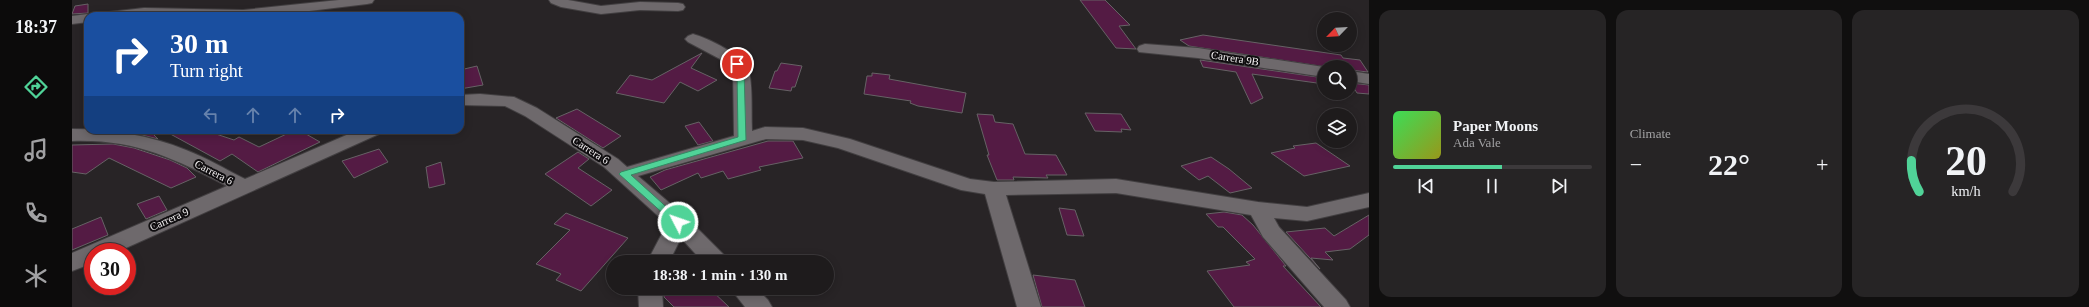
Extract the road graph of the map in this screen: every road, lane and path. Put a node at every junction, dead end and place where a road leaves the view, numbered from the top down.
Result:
1 (161, 0) edge
2 (367, 0) edge
3 (556, 0) edge
4 (678, 7) dead end
5 (144, 12) edge
6 (270, 12) edge
7 (84, 18) edge
8 (72, 20) edge
9 (693, 39) dead end
10 (1145, 49) dead end
11 (1317, 71) edge
12 (1357, 77) edge
13 (1369, 79) edge
14 (464, 100) edge
15 (363, 134) edge
16 (72, 135) edge
17 (743, 138) junction
18 (624, 174) junction
19 (243, 186) junction
20 (994, 189) junction
21 (1369, 200) edge
22 (1258, 209) junction
23 (678, 222) junction
24 (116, 243) edge
25 (662, 255) edge
26 (710, 255) edge
27 (84, 257) edge
28 (72, 263) edge
29 (650, 295) edge
30 (749, 295) edge
31 (651, 307) edge
32 (760, 307) edge
33 (1029, 307) edge
34 (1338, 307) edge

1 - 5 street
2 - 6 street
3 - 4 street
7 - 8 street
9 - 17 street
10 - 11 street, Carrera 9B
12 - 13 street
14 - 18 street, Carrera 6
15 - 19 street, Carrera 6
16 - 19 street, Carrera 6
17 - 18 street
17 - 20 street
18 - 23 street, Carrera 6
19 - 24 street, Carrera 9
20 - 22 street
20 - 33 street
21 - 22 street
22 - 34 street
23 - 25 street
23 - 26 street, Carrera 6
27 - 28 street
29 - 31 street
30 - 32 street

